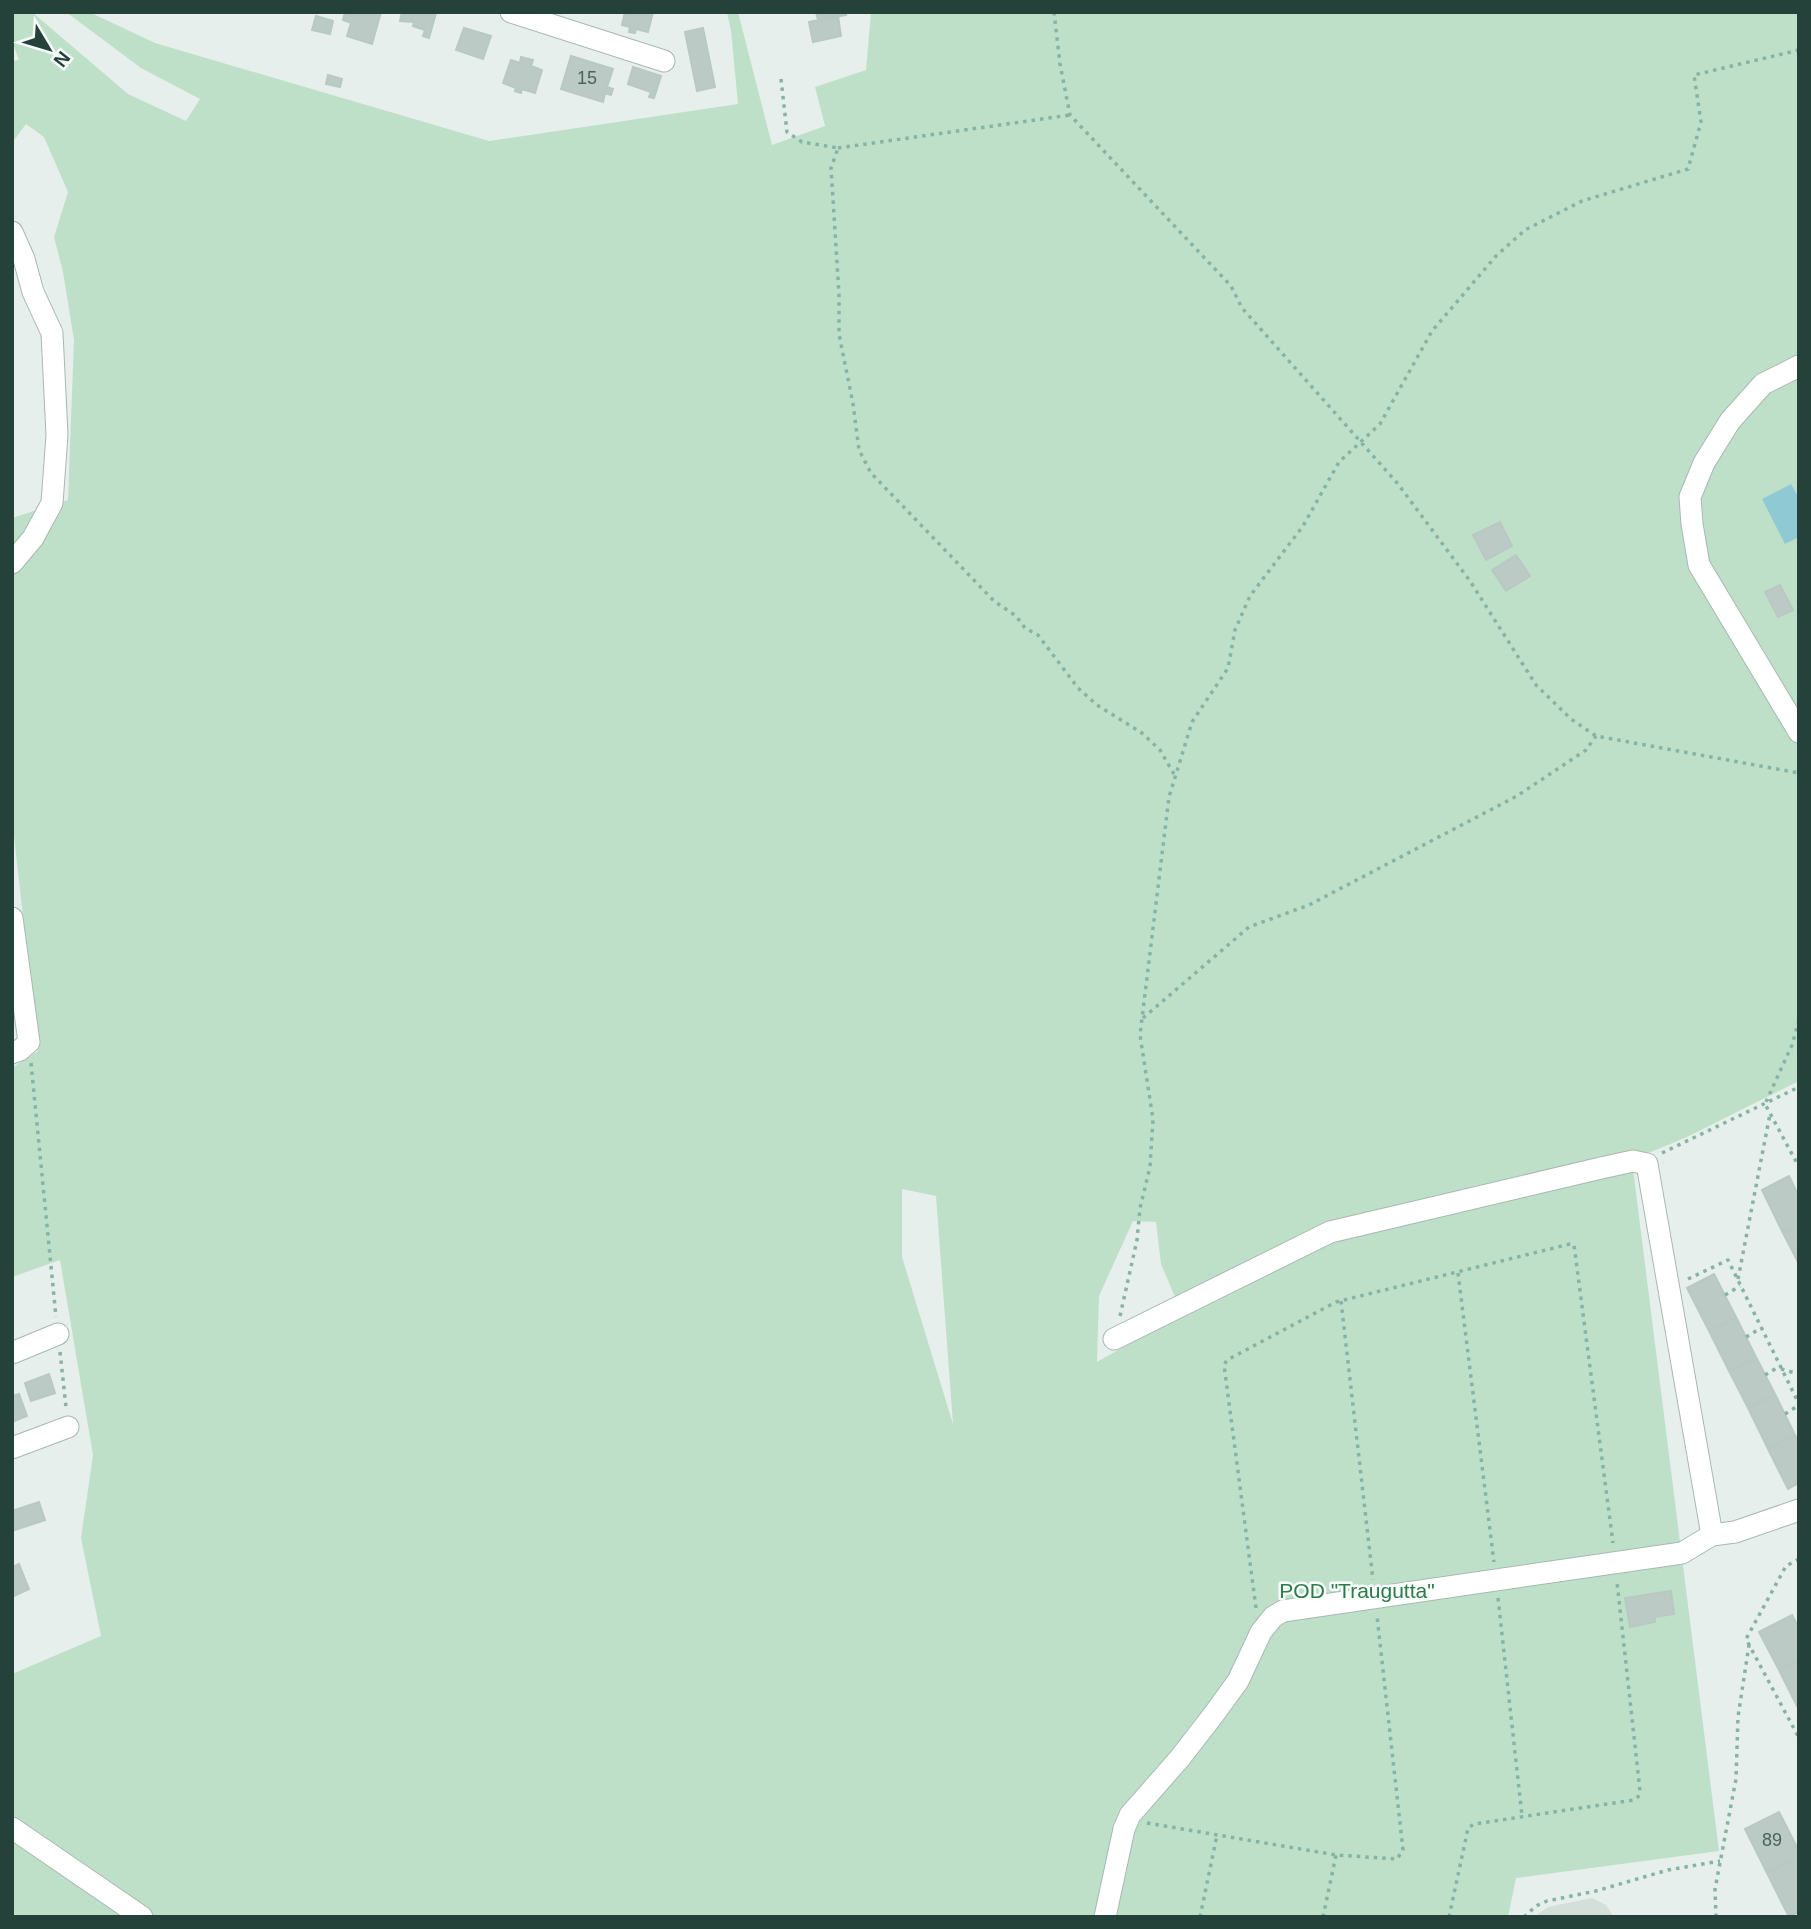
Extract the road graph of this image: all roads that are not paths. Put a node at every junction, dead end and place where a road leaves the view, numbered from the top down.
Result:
1 (511, 12) edge
2 (664, 61) dead end
3 (12, 232) edge
4 (1799, 366) edge
5 (12, 563) edge
6 (1799, 732) edge
7 (12, 918) edge
8 (21, 1047) edge
9 (58, 1334) road end
10 (1114, 1339) road end
11 (12, 1353) edge
12 (68, 1427) road end
13 (12, 1448) edge
14 (1799, 1510) edge
15 (1712, 1535) junction
16 (12, 1828) edge
17 (142, 1917) edge
18 (1105, 1917) edge

1 - 2 street
3 - 5 street
4 - 6 street
7 - 8 street
9 - 11 street
10 - 15 street
12 - 13 street
14 - 15 street
15 - 18 street
16 - 17 street

